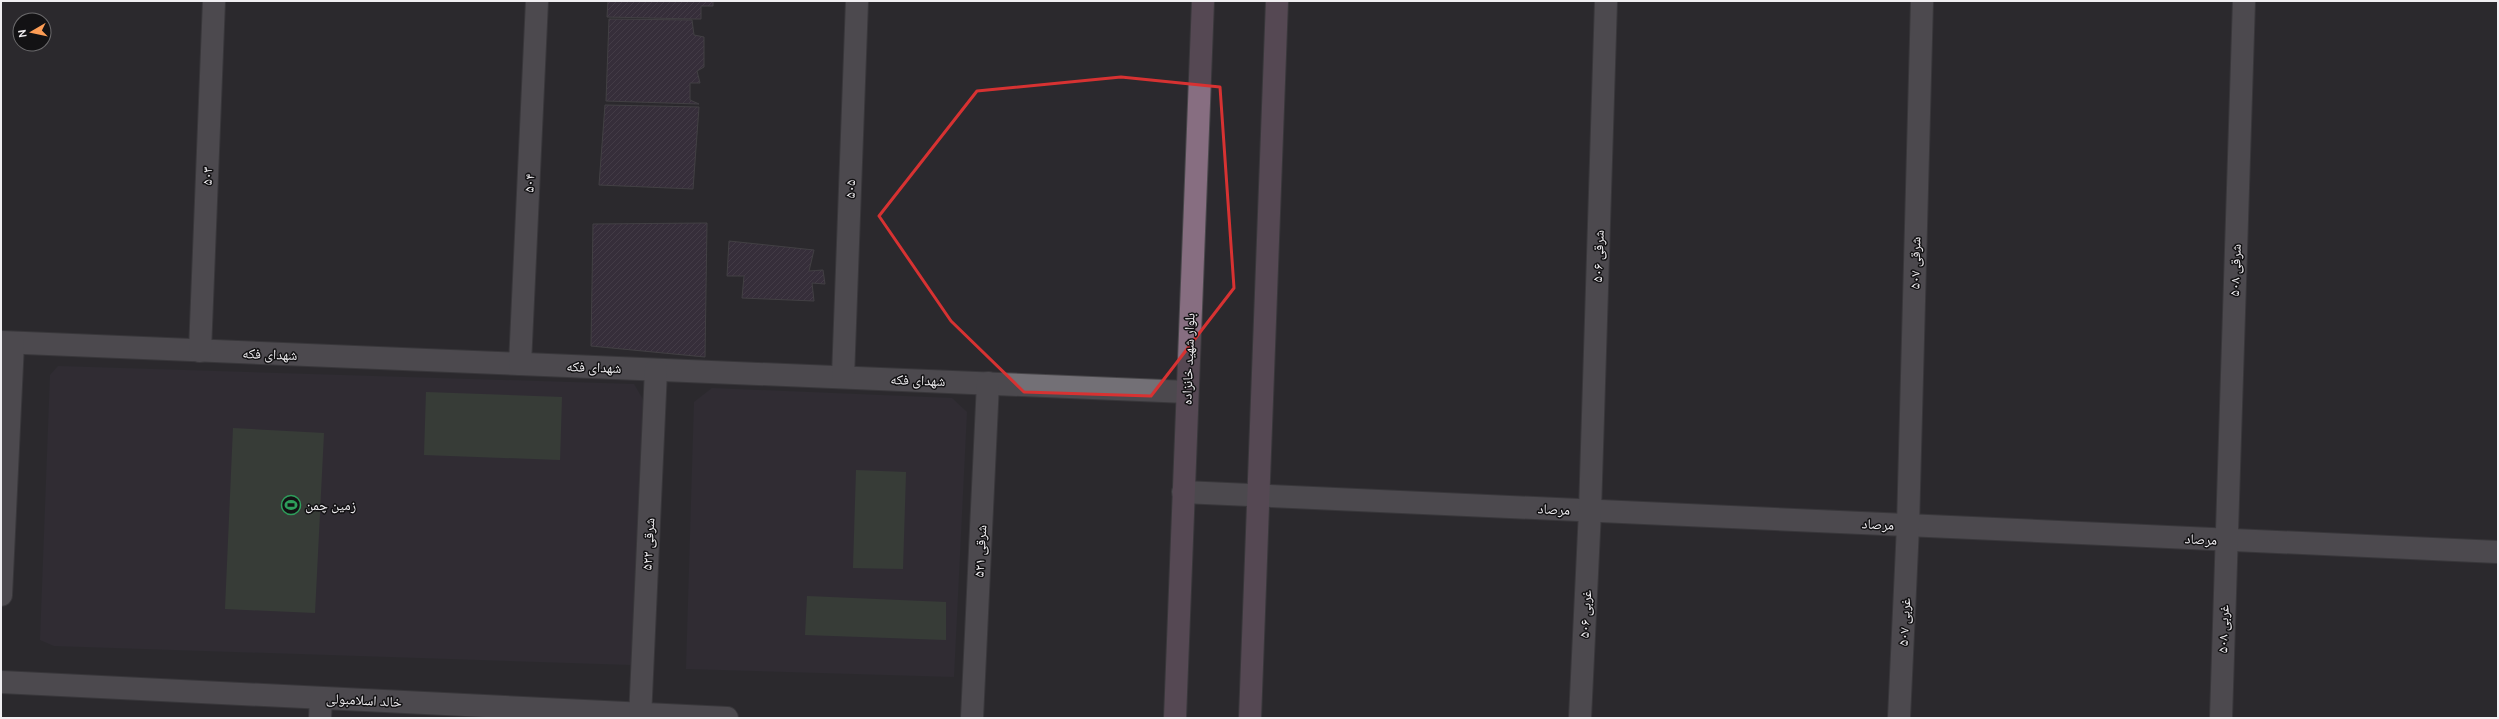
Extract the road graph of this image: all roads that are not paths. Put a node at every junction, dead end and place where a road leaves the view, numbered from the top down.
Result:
1 (214, 1) edge
2 (537, 1) edge
3 (857, 1) edge
4 (1203, 1) edge
5 (1277, 1) edge
6 (1606, 1) edge
7 (1922, 1) edge
8 (2244, 1) edge
9 (7, 343) edge
10 (200, 351) junction
11 (520, 364) junction
12 (656, 370) junction
13 (844, 377) junction
14 (988, 383) junction
15 (1187, 392) junction
16 (1183, 492) junction
17 (1257, 496) junction
18 (1590, 511) junction
19 (1908, 526) junction
20 (2226, 540) junction
21 (2498, 552) edge
22 (1, 595) edge
23 (1, 682) edge
24 (320, 708) edge
25 (640, 716) edge
26 (727, 718) edge
27 (972, 718) edge
28 (1175, 718) edge
29 (1250, 718) edge
30 (1580, 718) edge
31 (1899, 718) edge
32 (2221, 718) edge

1 - 10 street, ۵۰۳
2 - 11 street, ۵۰۴
3 - 13 street, ۵۰۵
4 - 15 main road, بلوار شهید خانزاده
5 - 17 main road
6 - 18 street, ۵۰۶ شرقی
7 - 19 street, ۵۰۷ شرقی
8 - 20 street, ۵۰۸ شرقی
9 - 10 street, شهدای فکه
9 - 22 street
10 - 11 street, شهدای فکه
11 - 12 street, شهدای فکه
12 - 13 street, شهدای فکه
12 - 25 street, ۵۲۲ شرقی
13 - 14 street, شهدای فکه
14 - 15 street, شهدای فکه
14 - 27 street, ۵۲۱ شرقی
15 - 16 main road, بلوار شهید خانزاده
16 - 17 street, مرصاد
16 - 28 main road, بلوار شهید خانزاده
17 - 18 street, مرصاد
17 - 29 main road
18 - 19 street, مرصاد
18 - 30 street, ۵۰۶ غربی
19 - 20 street, مرصاد
19 - 31 street, ۵۰۷ غربی
20 - 21 street, مرصاد
20 - 32 street, ۵۰۸ غربی
23 - 24 street, خالد اسلامبولی
24 - 25 street, خالد اسلامبولی
25 - 26 street, خالد اسلامبولی

